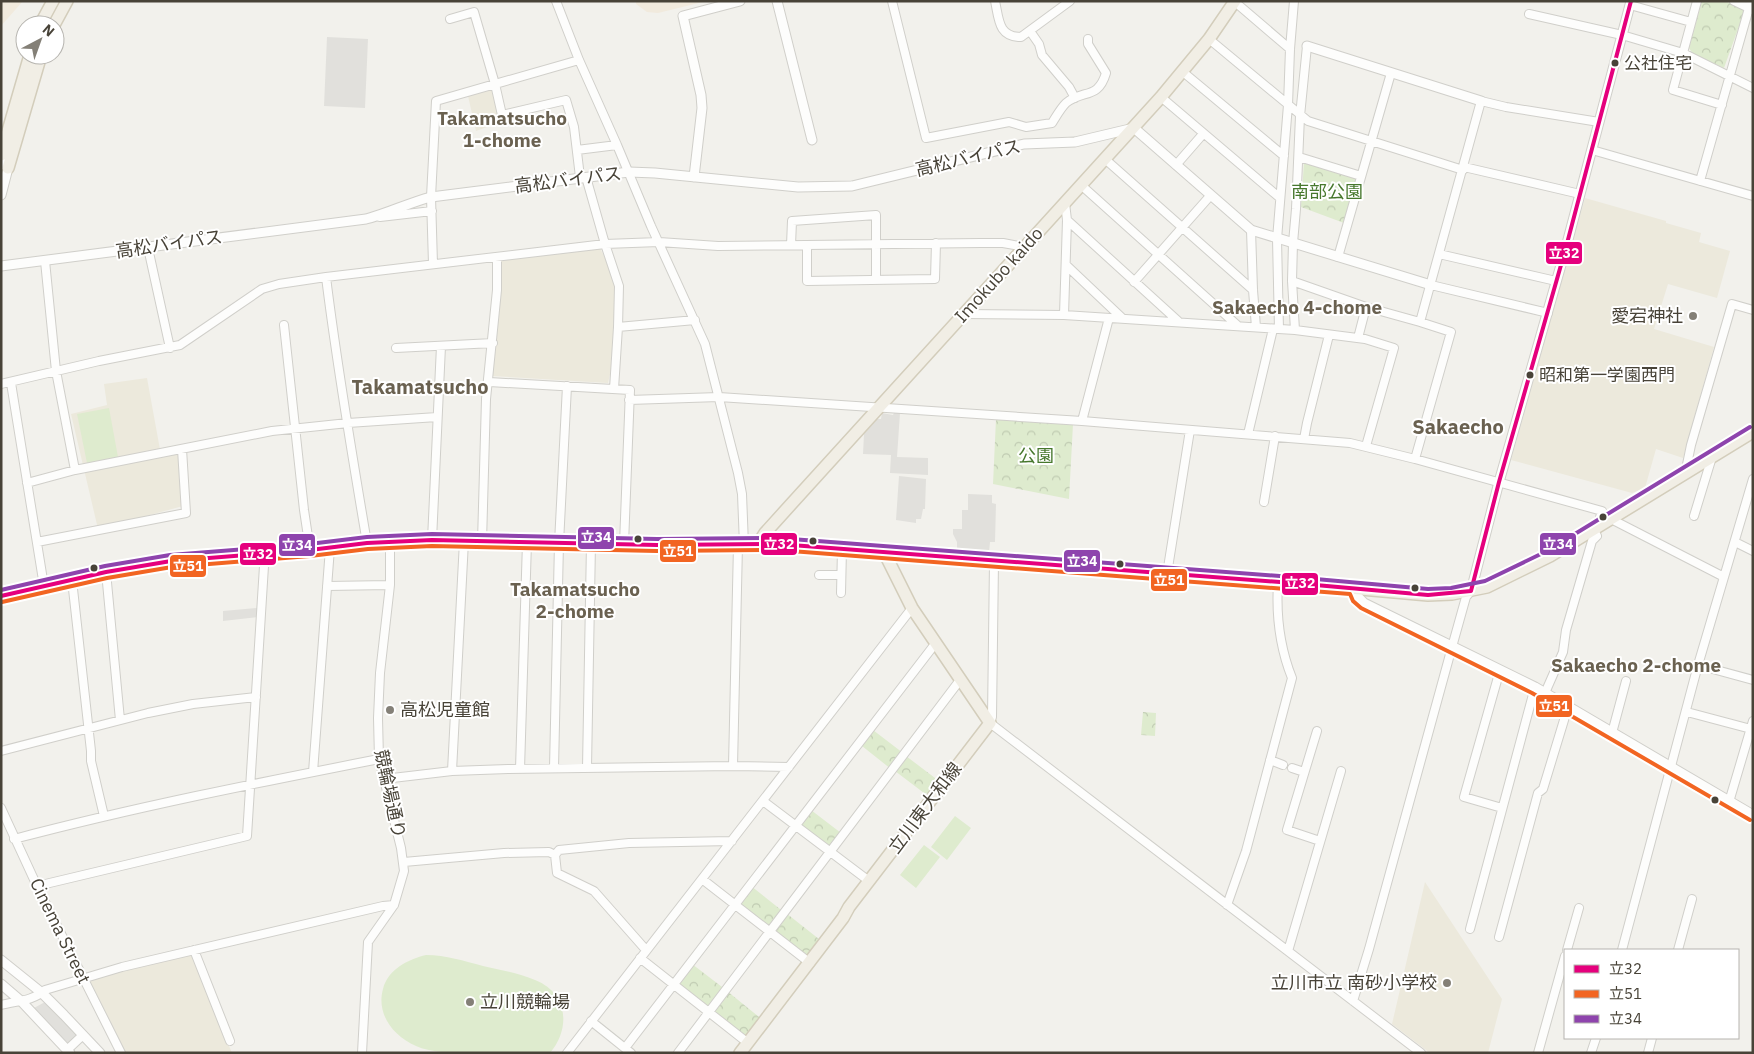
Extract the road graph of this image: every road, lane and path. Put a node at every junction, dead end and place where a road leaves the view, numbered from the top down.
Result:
1 (53, 1) edge
2 (67, 1) edge
3 (556, 1) edge
4 (740, 1) edge
5 (777, 1) edge
6 (892, 1) edge
7 (995, 1) edge
8 (1070, 1) edge
9 (1235, 1) edge
10 (1294, 1) edge
11 (1697, 1) edge
12 (1734, 1) edge
13 (1631, 3) edge
14 (1751, 6) edge
15 (1529, 14) dead end
16 (45, 15) edge
17 (59, 15) edge
18 (450, 19) dead end
19 (1691, 22) junction
20 (1030, 31) junction
21 (1622, 35) junction
22 (1088, 39) dead end
23 (1208, 39) junction
24 (1307, 46) joint
25 (1290, 49) junction
26 (1683, 53) junction
27 (579, 60) junction
28 (32, 65) edge
29 (32, 65) edge
30 (1182, 72) junction
31 (1391, 73) junction
32 (1730, 76) junction
33 (495, 84) junction
34 (1753, 88) edge
35 (1161, 97) junction
36 (1075, 98) junction
37 (1481, 101) junction
38 (1722, 104) junction
39 (1288, 105) junction
40 (1300, 116) junction
41 (1599, 122) junction
42 (1134, 128) junction
43 (1204, 134) junction
44 (812, 140) dead end
45 (1371, 142) junction
46 (617, 145) junction
47 (577, 150) junction
48 (1592, 150) junction
49 (1, 156) edge
50 (1284, 156) junction
51 (1299, 157) junction
52 (1105, 159) junction
53 (1176, 166) junction
54 (1463, 168) junction
55 (4, 172) edge
56 (629, 172) junction
57 (1361, 176) junction
58 (583, 177) junction
59 (694, 177) junction
60 (1700, 181) junction
61 (1081, 185) junction
62 (1580, 194) junction
63 (1, 195) edge
64 (1210, 196) junction
65 (1753, 196) edge
66 (431, 197) junction
67 (1280, 198) junction
68 (1064, 203) junction
69 (432, 211) junction
70 (366, 219) junction
71 (1067, 220) junction
72 (1182, 228) junction
73 (1251, 230) junction
74 (1277, 239) junction
75 (659, 242) junction
76 (936, 243) junction
77 (1292, 243) junction
78 (605, 244) junction
79 (876, 244) junction
80 (791, 245) junction
81 (807, 245) junction
82 (1025, 247) junction
83 (148, 248) junction
84 (1159, 254) junction
85 (1439, 254) junction
86 (497, 257) junction
87 (1338, 257) junction
88 (45, 260) junction
89 (433, 264) junction
90 (1066, 265) junction
91 (1, 266) edge
92 (326, 277) junction
93 (876, 280) junction
94 (1292, 281) junction
95 (1556, 281) junction
96 (1134, 282) junction
97 (1431, 285) junction
98 (1253, 290) junction
99 (1366, 307) junction
100 (1753, 310) edge
101 (1548, 313) junction
102 (964, 314) junction
103 (1064, 315) junction
104 (1109, 318) junction
105 (1122, 318) junction
106 (695, 320) junction
107 (1178, 322) junction
108 (1420, 322) junction
109 (284, 325) dead end
110 (1237, 325) junction
111 (618, 327) junction
112 (1256, 327) junction
113 (1276, 329) junction
114 (1295, 330) junction
115 (1329, 335) junction
116 (1358, 338) junction
117 (493, 343) junction
118 (441, 346) junction
119 (170, 348) junction
120 (396, 348) dead end
121 (56, 371) junction
122 (489, 382) junction
123 (11, 383) junction
124 (1, 384) edge
125 (567, 386) junction
126 (614, 389) junction
127 (719, 396) junction
128 (629, 400) junction
129 (879, 408) junction
130 (437, 417) junction
131 (1082, 421) junction
132 (348, 423) junction
133 (296, 429) junction
134 (1190, 430) junction
135 (1753, 432) edge
136 (1248, 434) junction
137 (1275, 436) junction
138 (1304, 439) junction
139 (1366, 446) junction
140 (182, 449) junction
141 (1712, 457) junction
142 (1415, 459) junction
143 (75, 470) junction
144 (1684, 474) junction
145 (1753, 479) edge
146 (1499, 482) junction
147 (27, 483) junction
148 (1751, 493) edge
149 (1264, 502) dead end
150 (1694, 516) dead end
151 (1611, 519) junction
152 (1595, 528) junction
153 (432, 540) junction
154 (464, 541) junction
155 (37, 542) junction
156 (390, 542) junction
157 (482, 542) junction
158 (527, 542) junction
159 (559, 542) junction
160 (1735, 542) junction
161 (366, 543) junction
162 (591, 543) junction
163 (624, 544) junction
164 (758, 544) junction
165 (741, 545) junction
166 (330, 548) junction
167 (842, 549) junction
168 (310, 550) junction
169 (1753, 551) edge
170 (884, 552) junction
171 (263, 554) junction
172 (994, 562) junction
173 (106, 572) junction
174 (1167, 574) junction
175 (818, 575) dead end
176 (841, 575) junction
177 (1724, 577) junction
178 (72, 580) junction
179 (1278, 582) junction
180 (390, 585) junction
181 (327, 586) junction
182 (41, 588) junction
183 (1354, 588) junction
184 (1470, 591) junction
185 (841, 593) dead end
186 (1, 596) edge
187 (912, 608) junction
188 (935, 644) junction
189 (1452, 647) junction
190 (1698, 665) junction
191 (1500, 670) junction
192 (960, 680) junction
193 (1753, 680) edge
194 (1626, 681) dead end
195 (1535, 687) junction
196 (1545, 693) junction
197 (256, 697) junction
198 (1568, 707) junction
199 (1687, 712) junction
200 (120, 720) junction
201 (990, 723) junction
202 (1752, 725) edge
203 (88, 727) junction
204 (1317, 731) dead end
205 (1612, 733) junction
206 (1, 751) edge
207 (379, 760) junction
208 (1270, 760) junction
209 (1283, 764) dead end
210 (733, 766) junction
211 (789, 767) junction
212 (554, 768) junction
213 (587, 768) junction
214 (1292, 768) dead end
215 (520, 769) junction
216 (1671, 769) junction
217 (452, 771) junction
218 (1341, 771) dead end
219 (314, 772) junction
220 (1304, 772) junction
221 (384, 779) junction
222 (250, 785) junction
223 (763, 801) junction
224 (1729, 802) junction
225 (1, 808) edge
226 (1502, 808) junction
227 (104, 816) junction
228 (1753, 816) edge
229 (796, 827) junction
230 (14, 839) junction
231 (732, 841) junction
232 (1320, 841) junction
233 (830, 852) junction
234 (555, 855) junction
235 (404, 862) junction
236 (700, 881) junction
237 (869, 881) junction
238 (37, 886) junction
239 (1692, 899) dead end
240 (394, 905) junction
241 (736, 905) junction
242 (1228, 905) junction
243 (1579, 908) dead end
244 (1470, 929) dead end
245 (771, 932) junction
246 (1499, 937) dead end
247 (1567, 949) edge
248 (1622, 949) edge
249 (1678, 949) edge
250 (194, 950) junction
251 (646, 950) junction
252 (1288, 951) junction
253 (640, 958) junction
254 (1, 960) edge
255 (1564, 960) edge
256 (810, 963) junction
257 (82, 978) junction
258 (1, 984) edge
259 (675, 985) junction
260 (42, 993) junction
261 (1353, 1001) junction
262 (22, 1002) junction
263 (1, 1005) edge
264 (710, 1013) junction
265 (591, 1021) junction
266 (83, 1036) junction
267 (1596, 1039) edge
268 (1652, 1039) edge
269 (230, 1041) dead end
270 (748, 1043) junction
271 (628, 1050) edge
272 (69, 1051) edge
273 (100, 1053) edge
274 (121, 1053) edge
275 (362, 1053) edge
276 (567, 1053) edge
277 (678, 1053) edge
278 (740, 1053) edge
279 (1421, 1053) edge
280 (1538, 1053) edge
281 (1591, 1053) edge
282 (1648, 1053) edge

1 - 16 main road
2 - 17 main road
3 - 27 street
4 - 59 street
5 - 44 street
6 - 36 street
7 - 20 street
8 - 20 street
9 - 23 main road, Imokubo kaido
9 - 25 street
10 - 25 street
11 - 19 street
12 - 14 street
13 - 19 street
13 - 21 street
14 - 32 street
15 - 21 street
18 - 33 street
19 - 26 street
20 - 36 street
21 - 26 street
21 - 41 street
22 - 36 street
23 - 30 main road, Imokubo kaido
23 - 39 street
24 - 31 street
24 - 40 street
25 - 39 street
26 - 32 street
26 - 38 street
27 - 33 street
27 - 46 street
28 - 49 main road
29 - 55 main road
30 - 35 main road, Imokubo kaido
30 - 50 street
31 - 37 street
31 - 45 street
32 - 34 street
32 - 38 street
33 - 47 street
33 - 66 street
35 - 42 main road, Imokubo kaido
35 - 43 street
37 - 41 street
37 - 54 street
38 - 60 street
39 - 40 street
39 - 50 street
40 - 45 street
40 - 51 street
41 - 48 street
42 - 52 main road, Imokubo kaido
42 - 53 street
42 - 59 street, 高松バイパス
43 - 53 street
43 - 67 street
45 - 54 street
45 - 57 street
46 - 47 street
46 - 56 street
47 - 58 street
48 - 60 street
48 - 62 street
50 - 67 street
51 - 57 street
51 - 77 street
52 - 61 main road, Imokubo kaido
52 - 72 street
53 - 64 street
54 - 62 street
54 - 85 street
55 - 63 street
56 - 58 street, 高松バイパス
56 - 59 street, 高松バイパス
56 - 75 street
57 - 87 street
58 - 66 street, 高松バイパス
58 - 78 street
60 - 65 street
61 - 68 main road, Imokubo kaido
61 - 84 street
62 - 95 street
64 - 72 street
64 - 73 street
66 - 69 street
66 - 70 street, 高松バイパス
67 - 74 street
68 - 71 street
68 - 82 main road, Imokubo kaido
69 - 70 street
69 - 89 street
70 - 83 street, 高松バイパス
71 - 90 street
71 - 96 street
72 - 84 street
72 - 98 street
73 - 74 street
73 - 98 street
74 - 77 street
74 - 113 street
75 - 78 street
75 - 80 street
75 - 106 street
76 - 79 street
76 - 82 street
76 - 93 street
77 - 87 street
77 - 94 street
78 - 86 street
78 - 111 street
79 - 80 street
79 - 81 street
79 - 93 street
80 - 81 street
81 - 93 street
82 - 102 main road, Imokubo kaido
83 - 88 street, 高松バイパス
83 - 119 street
84 - 96 street
84 - 110 street
85 - 95 street
85 - 97 street
86 - 89 street
86 - 117 street
87 - 97 street
88 - 91 street, 高松バイパス
88 - 121 street
89 - 92 street
90 - 103 street
90 - 105 street
92 - 119 street
92 - 132 street
94 - 99 street
94 - 114 street
95 - 101 street
96 - 107 street
97 - 101 street
97 - 108 street
98 - 112 street
99 - 108 street
99 - 116 street
100 - 144 street
101 - 146 street
102 - 103 street
102 - 129 main road, Imokubo kaido
103 - 104 street
104 - 105 street
104 - 131 street
105 - 107 street
106 - 111 street
106 - 127 street
107 - 110 street
108 - 142 street
109 - 133 street
110 - 112 street
111 - 126 street
112 - 113 street
113 - 114 street
113 - 136 street
114 - 115 street
115 - 116 street
115 - 138 street
116 - 139 street
117 - 118 street
117 - 122 street
118 - 120 street
118 - 130 street
119 - 121 street
121 - 123 street
121 - 143 street
122 - 125 street
122 - 157 street
123 - 124 street
123 - 147 street
125 - 126 street
125 - 159 street
126 - 128 street
127 - 128 street
127 - 129 street
127 - 165 street
128 - 163 street
129 - 131 street
129 - 164 main road, Imokubo kaido
130 - 132 street
130 - 153 street
131 - 134 street
132 - 133 street
132 - 161 street
133 - 140 street
133 - 168 street
134 - 136 street
134 - 174 street
135 - 141 main road
136 - 137 street
137 - 138 street
137 - 149 street
138 - 139 street
139 - 142 street
140 - 143 street
140 - 155 street
141 - 144 main road
141 - 150 street
142 - 146 street
143 - 147 street
144 - 151 main road
145 - 148 street
146 - 152 street
146 - 184 street
147 - 155 street
148 - 160 street
151 - 152 main road
151 - 177 street
152 - 184 main road
152 - 196 street
153 - 154 main road
153 - 156 main road
154 - 157 main road
154 - 217 street
155 - 182 street
156 - 161 main road
156 - 180 street, 競輪場通り
157 - 158 main road
158 - 159 main road
158 - 215 street
159 - 162 main road
159 - 212 street
160 - 169 street
160 - 177 street
161 - 166 main road
162 - 163 main road
162 - 213 street
163 - 165 main road
164 - 165 main road
164 - 167 main road
165 - 210 street
166 - 168 main road
166 - 181 street
167 - 170 main road
167 - 176 street
168 - 171 main road
170 - 172 main road
170 - 187 main road
171 - 173 main road
171 - 197 street
172 - 174 main road
172 - 201 street
173 - 178 main road
173 - 200 street
174 - 179 main road
175 - 176 street
176 - 185 street
177 - 190 street
178 - 182 main road
178 - 203 street
179 - 183 main road
179 - 208 street
180 - 181 street
180 - 207 street, 競輪場通り
181 - 219 street
182 - 186 main road
183 - 184 main road
183 - 189 street
184 - 189 street
187 - 188 main road
187 - 211 street
188 - 192 main road
188 - 229 street
189 - 191 street
189 - 261 street
190 - 193 street
190 - 199 street
191 - 195 street
191 - 226 street
192 - 201 main road
192 - 233 street
194 - 205 street
195 - 196 street
195 - 226 street
196 - 198 street
197 - 200 street
197 - 222 street
198 - 205 street
198 - 246 street
199 - 202 street
199 - 216 street
200 - 203 street
201 - 237 main road, 立川東大和線
201 - 242 street
202 - 224 street
203 - 206 street
203 - 227 street
204 - 220 street
205 - 216 street
207 - 219 street
207 - 221 street, 競輪場通り
208 - 209 street
208 - 242 street
210 - 211 street
210 - 213 street
211 - 223 street
212 - 213 street
212 - 215 street
214 - 220 street
215 - 217 street
216 - 224 street
216 - 248 street
217 - 221 street
218 - 232 street
219 - 222 street
220 - 232 street
221 - 235 street, 競輪場通り
222 - 227 street
222 - 238 street
223 - 229 street
223 - 231 street
224 - 228 street
225 - 230 street, Cinema Street
226 - 244 street
227 - 230 street
229 - 233 street
229 - 241 street
230 - 238 street, Cinema Street
231 - 234 street
231 - 236 street
232 - 252 street
233 - 237 street
233 - 245 street
234 - 235 street
234 - 251 street
235 - 240 street, 競輪場通り
236 - 241 street
236 - 251 street
237 - 256 main road, 立川東大和線
238 - 257 street, Cinema Street
239 - 249 street
240 - 250 street
240 - 275 street, 競輪場通り
241 - 245 street
241 - 259 street
242 - 252 street
243 - 247 street
245 - 256 street
245 - 264 street
250 - 257 street
250 - 269 street
251 - 253 street
252 - 261 street
253 - 259 street
253 - 265 street
254 - 260 street
255 - 280 street
256 - 270 main road, 立川東大和線
257 - 260 street
257 - 274 street, Cinema Street
258 - 262 street
259 - 264 street
259 - 271 street
260 - 262 street
260 - 266 street
261 - 279 street
262 - 263 street
262 - 272 street
264 - 270 street
264 - 277 street
265 - 271 street
265 - 276 street
266 - 272 street
266 - 273 street
267 - 281 street
268 - 282 street
270 - 278 main road, 立川東大和線

